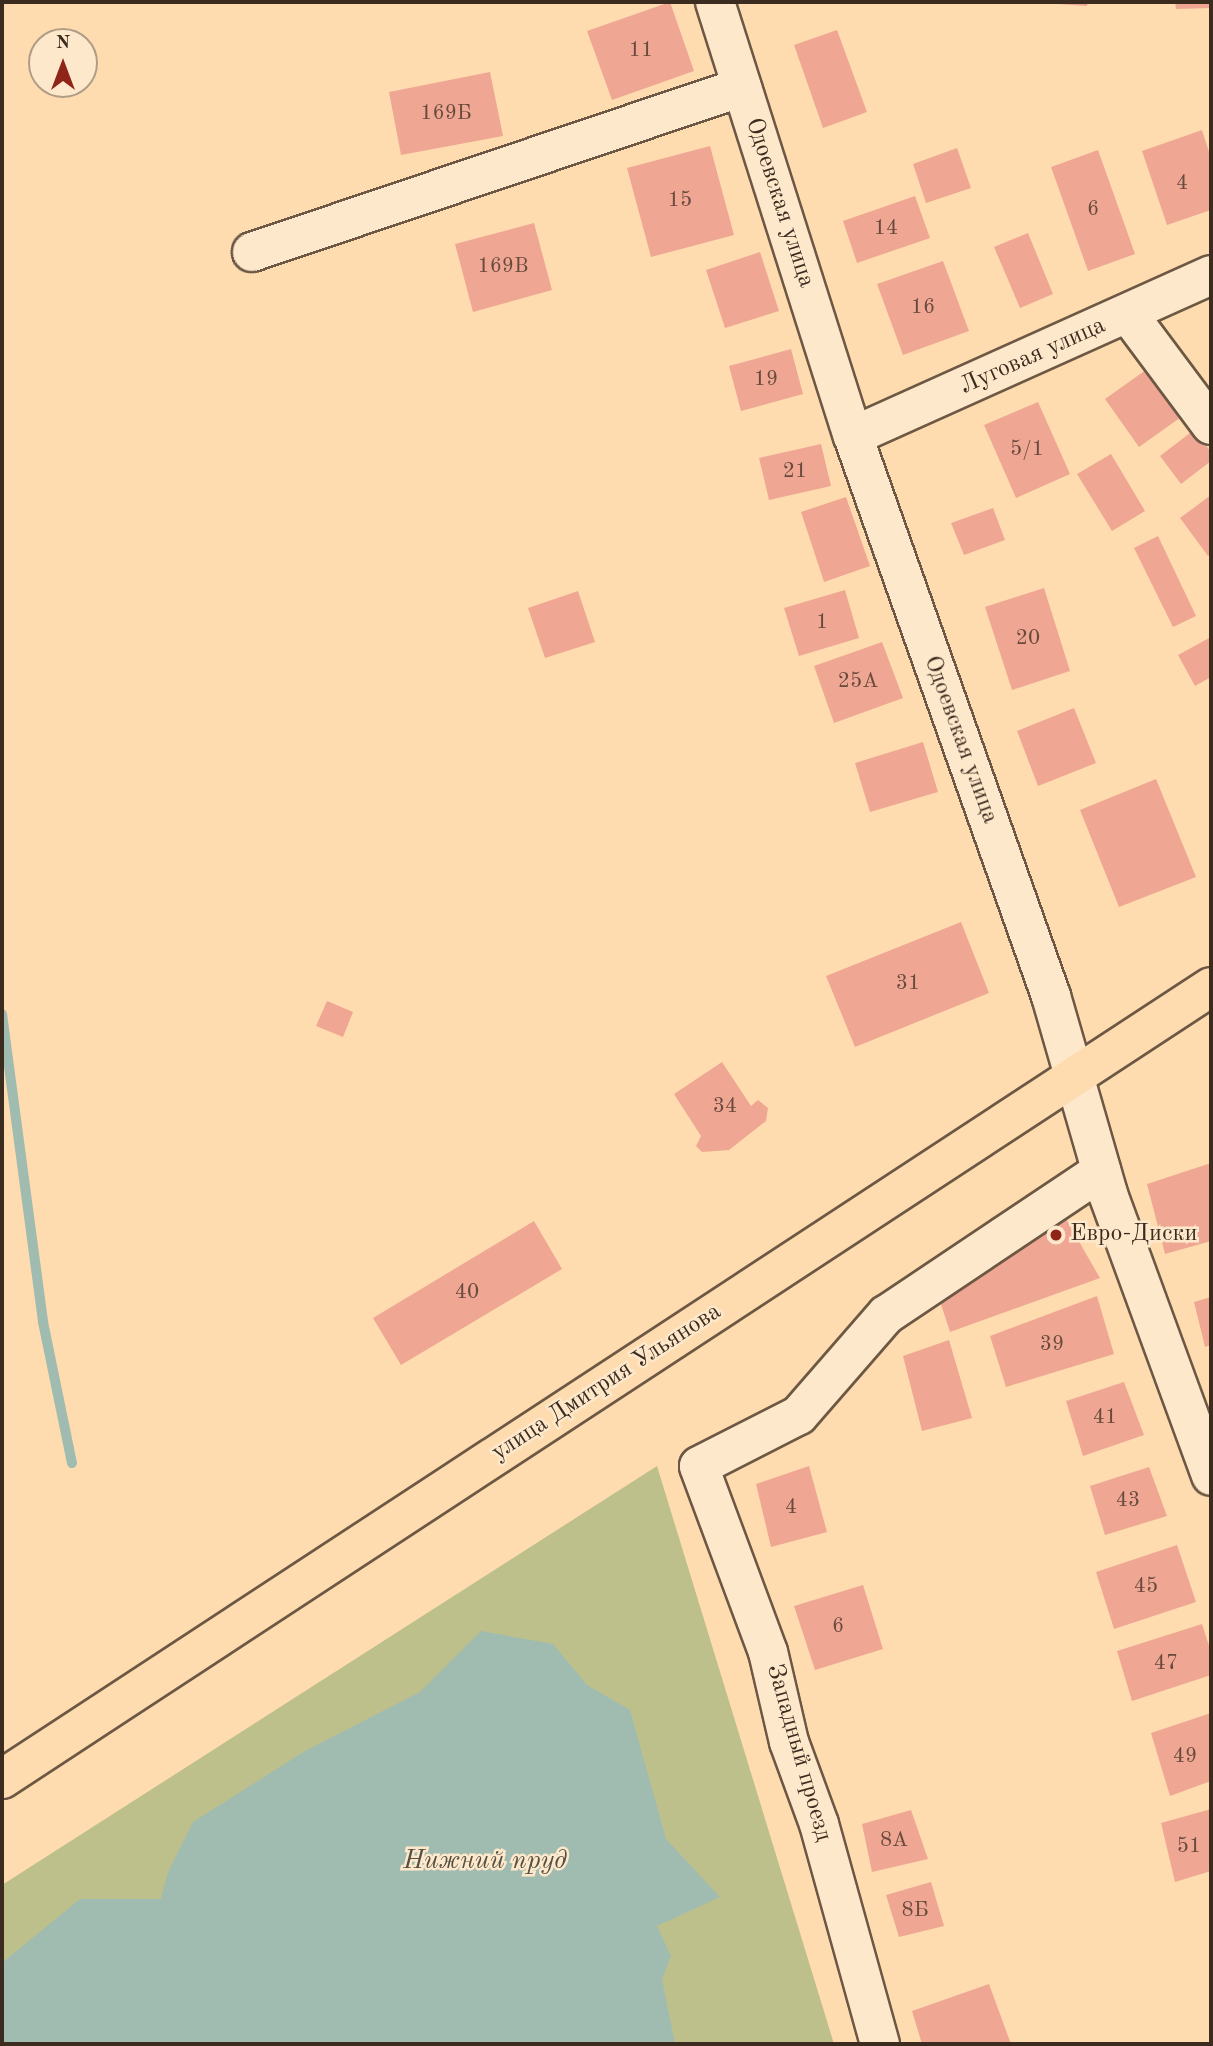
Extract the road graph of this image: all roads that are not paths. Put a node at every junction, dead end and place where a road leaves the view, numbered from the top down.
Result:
1 (715, 2) edge
2 (742, 87) junction
3 (252, 253) dead end
4 (1211, 275) edge
5 (1129, 315) junction
6 (1211, 425) edge
7 (853, 436) junction
8 (1211, 987) edge
9 (1076, 1076) junction
10 (1104, 1182) junction
11 (1211, 1476) edge
12 (2, 1779) edge
13 (880, 2044) edge

1 - 2 street, Одоевская улица
2 - 3 street
2 - 7 street, Одоевская улица
4 - 5 street, Луговая улица
5 - 6 street
5 - 7 street, Луговая улица
7 - 9 street, Одоевская улица
8 - 9 main road, улица Дмитрия Ульянова
9 - 10 street, Одоевская улица
9 - 12 main road, улица Дмитрия Ульянова
10 - 11 street, Одоевская улица
10 - 13 street, Западный проезд

